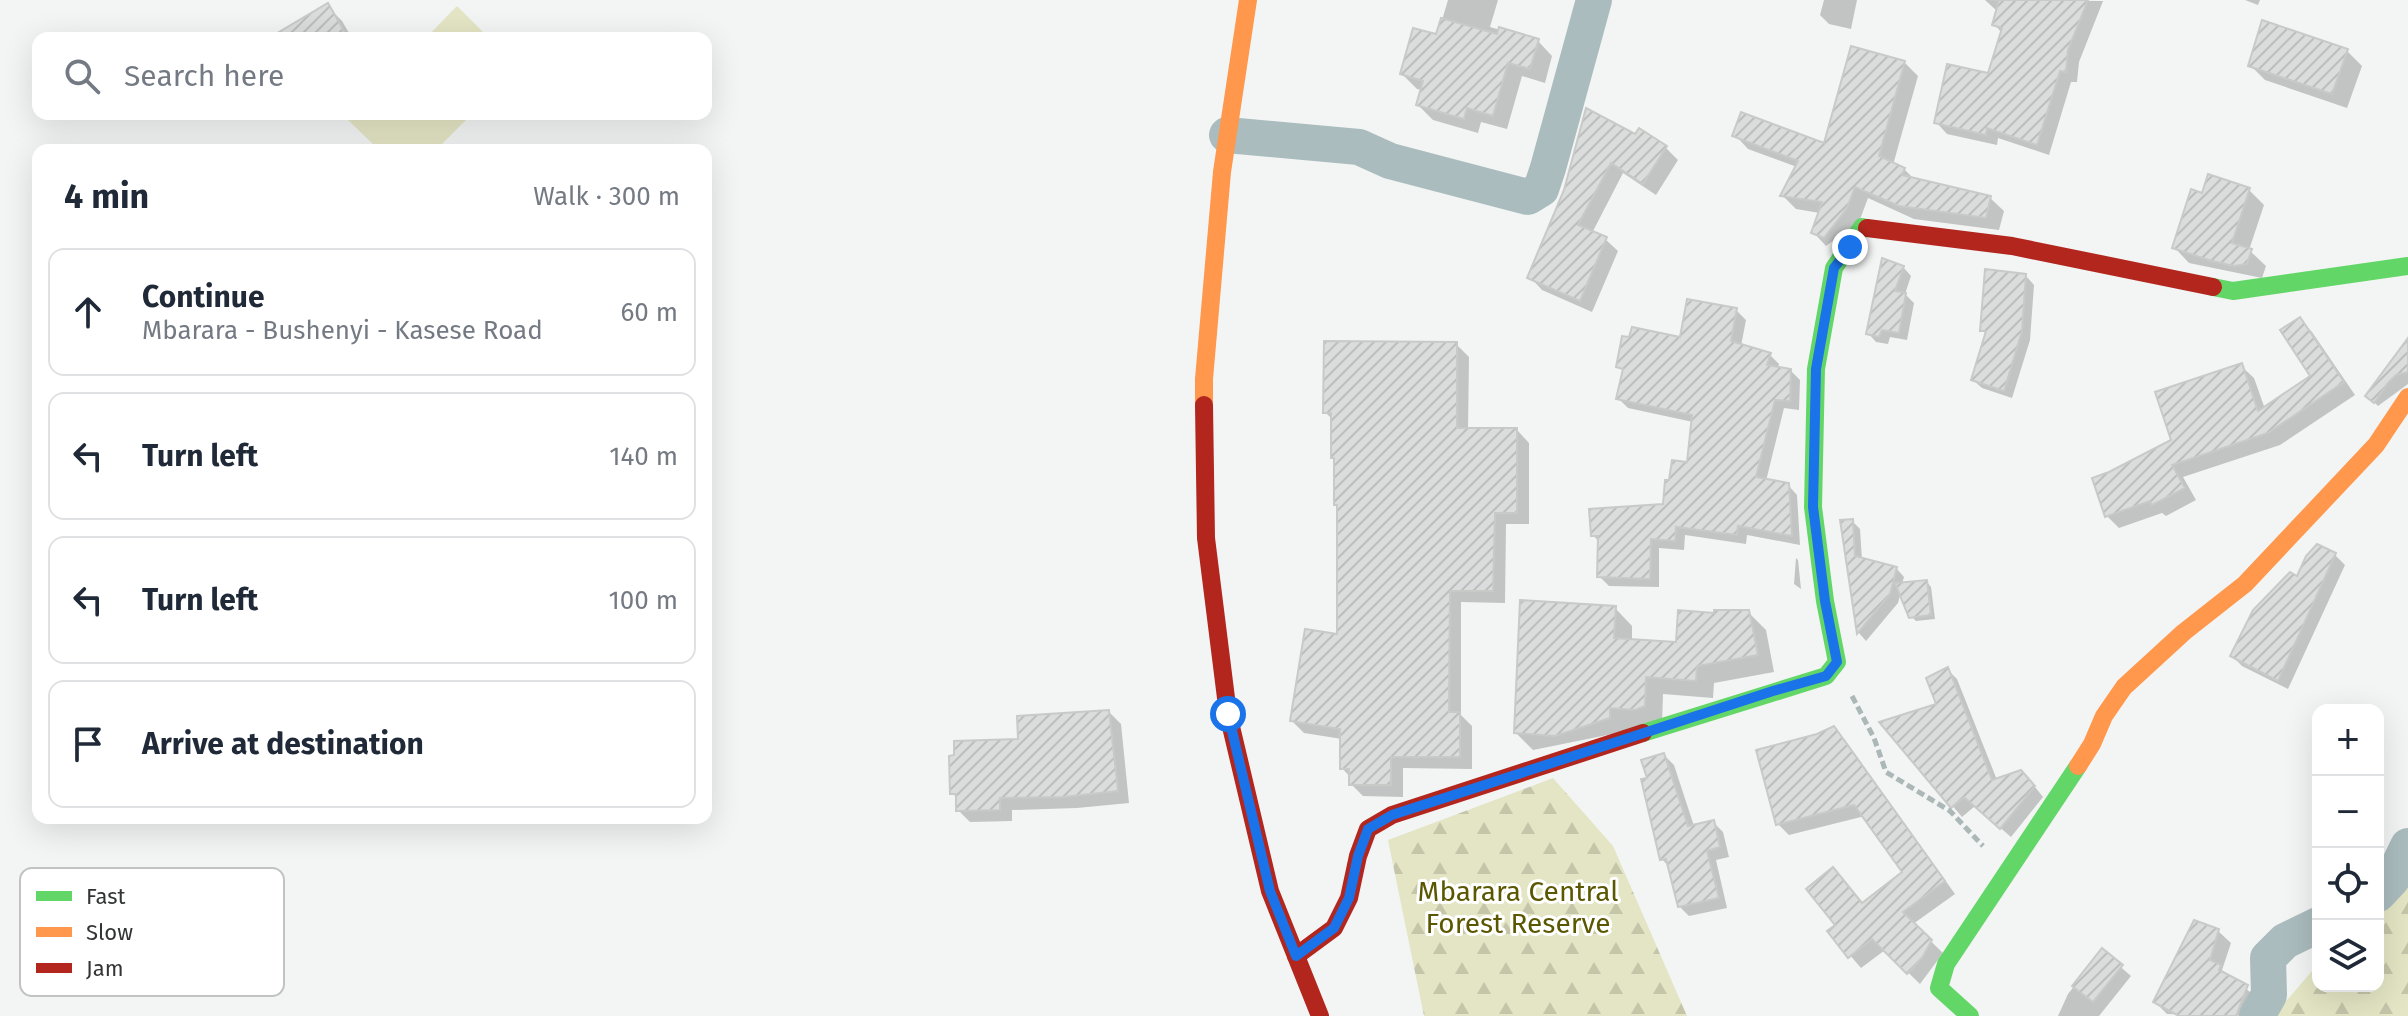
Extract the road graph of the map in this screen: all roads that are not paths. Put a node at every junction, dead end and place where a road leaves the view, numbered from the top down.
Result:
1 (1248, 0) edge
2 (1594, 0) edge
3 (1227, 135) junction
4 (2408, 266) edge
5 (2408, 397) edge
6 (2408, 846) edge
7 (2384, 888) edge
8 (2312, 928) edge
9 (1296, 956) junction
10 (1320, 1016) edge
11 (1970, 1016) edge
12 (2257, 1016) edge

1 - 3 street
2 - 3 street
3 - 9 street
4 - 9 street
5 - 11 street
6 - 7 street
8 - 12 street
9 - 10 street

